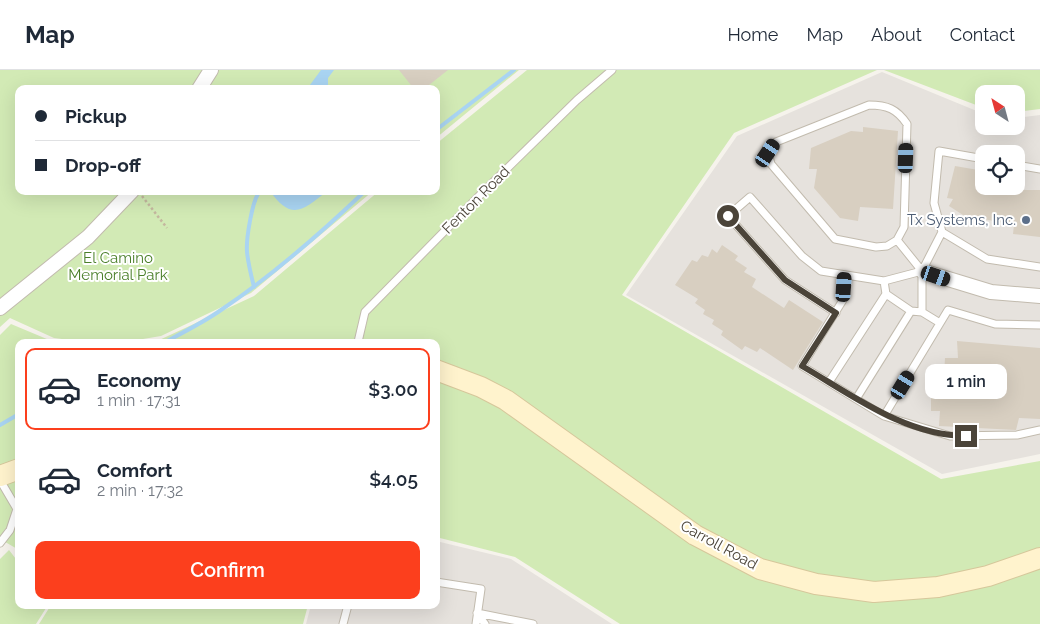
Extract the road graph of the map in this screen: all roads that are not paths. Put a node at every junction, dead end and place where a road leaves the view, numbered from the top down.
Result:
1 (211, 70) edge
2 (612, 70) edge
3 (202, 85) edge
4 (975, 157) edge
5 (1025, 166) edge
6 (1040, 169) edge
7 (128, 195) edge
8 (942, 232) junction
9 (897, 240) junction
10 (1040, 267) edge
11 (922, 272) junction
12 (844, 275) junction
13 (884, 281) junction
14 (886, 294) junction
15 (1040, 296) edge
16 (0, 308) edge
17 (911, 311) junction
18 (922, 312) junction
19 (836, 313) junction
20 (940, 323) junction
21 (1040, 325) edge
22 (359, 339) edge
23 (440, 372) edge
24 (830, 382) junction
25 (856, 399) junction
26 (884, 416) junction
27 (1040, 430) edge
28 (15, 471) edge
29 (0, 478) edge
30 (15, 505) edge
31 (15, 515) edge
32 (0, 543) edge
33 (1040, 558) edge
34 (440, 583) edge
35 (347, 609) edge
36 (477, 613) junction
37 (343, 624) edge
38 (476, 624) edge
39 (485, 624) edge
40 (533, 624) edge

1 - 3 street
2 - 22 lane, Fenton Road
4 - 8 lane
5 - 6 lane
7 - 16 street
8 - 10 lane
8 - 11 lane
9 - 9 lane
9 - 11 lane
11 - 13 lane
11 - 15 street
11 - 18 lane
12 - 13 lane
12 - 19 lane
12 - 19 lane
13 - 14 lane
14 - 17 lane
14 - 24 lane
17 - 18 lane
17 - 25 lane
18 - 20 lane
19 - 24 lane
20 - 21 lane
20 - 26 lane
23 - 33 main road, Carroll Road
24 - 25 lane
25 - 26 lane
26 - 27 lane
28 - 29 main road
29 - 30 lane
31 - 32 lane
34 - 36 lane
35 - 37 lane
36 - 38 lane
36 - 39 lane
36 - 40 lane

